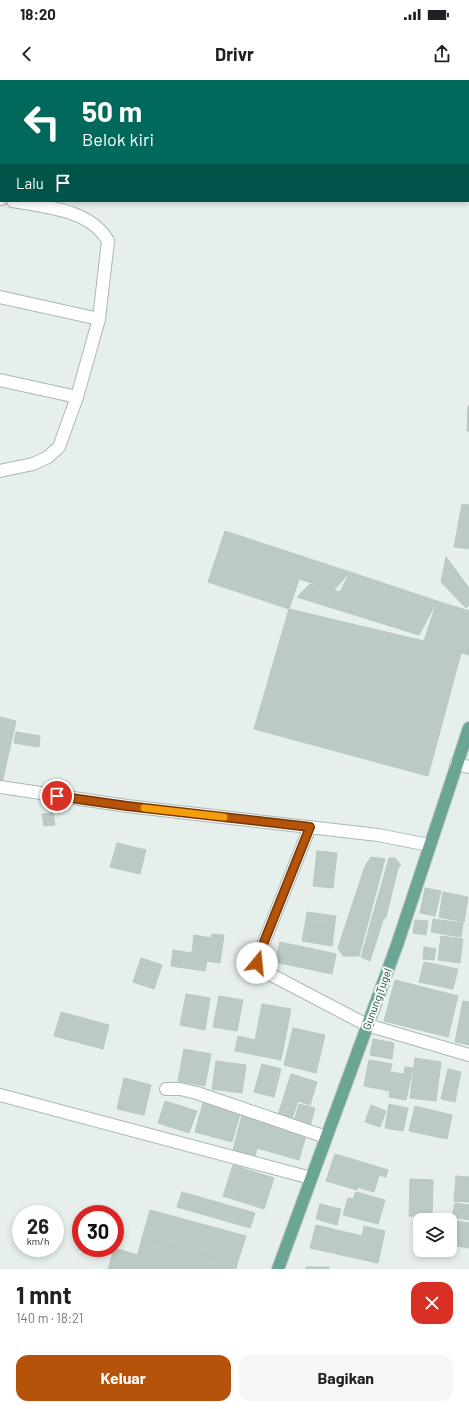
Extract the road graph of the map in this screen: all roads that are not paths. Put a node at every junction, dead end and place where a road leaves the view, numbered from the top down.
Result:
1 (18, 202) edge
2 (0, 297) edge
3 (99, 319) junction
4 (0, 380) edge
5 (77, 397) junction
6 (0, 471) edge
7 (469, 728) edge
8 (456, 764) junction
9 (469, 767) edge
10 (0, 787) edge
11 (310, 827) junction
12 (429, 845) junction
13 (367, 1025) junction
14 (469, 1055) edge
15 (166, 1089) dead end
16 (0, 1096) edge
17 (326, 1138) junction
18 (311, 1178) junction
19 (278, 1269) edge

1 - 3 street
2 - 3 street
3 - 5 street
4 - 5 street
5 - 6 street
7 - 8 main road, Gunung Tugel
8 - 9 street
8 - 12 main road, Gunung Tugel
10 - 11 street
11 - 12 street
11 - 13 street
12 - 13 main road, Gunung Tugel
13 - 14 street
13 - 17 main road, Gunung Tugel
15 - 17 street
16 - 18 street
17 - 18 main road, Gunung Tugel
18 - 19 main road, Gunung Tugel

